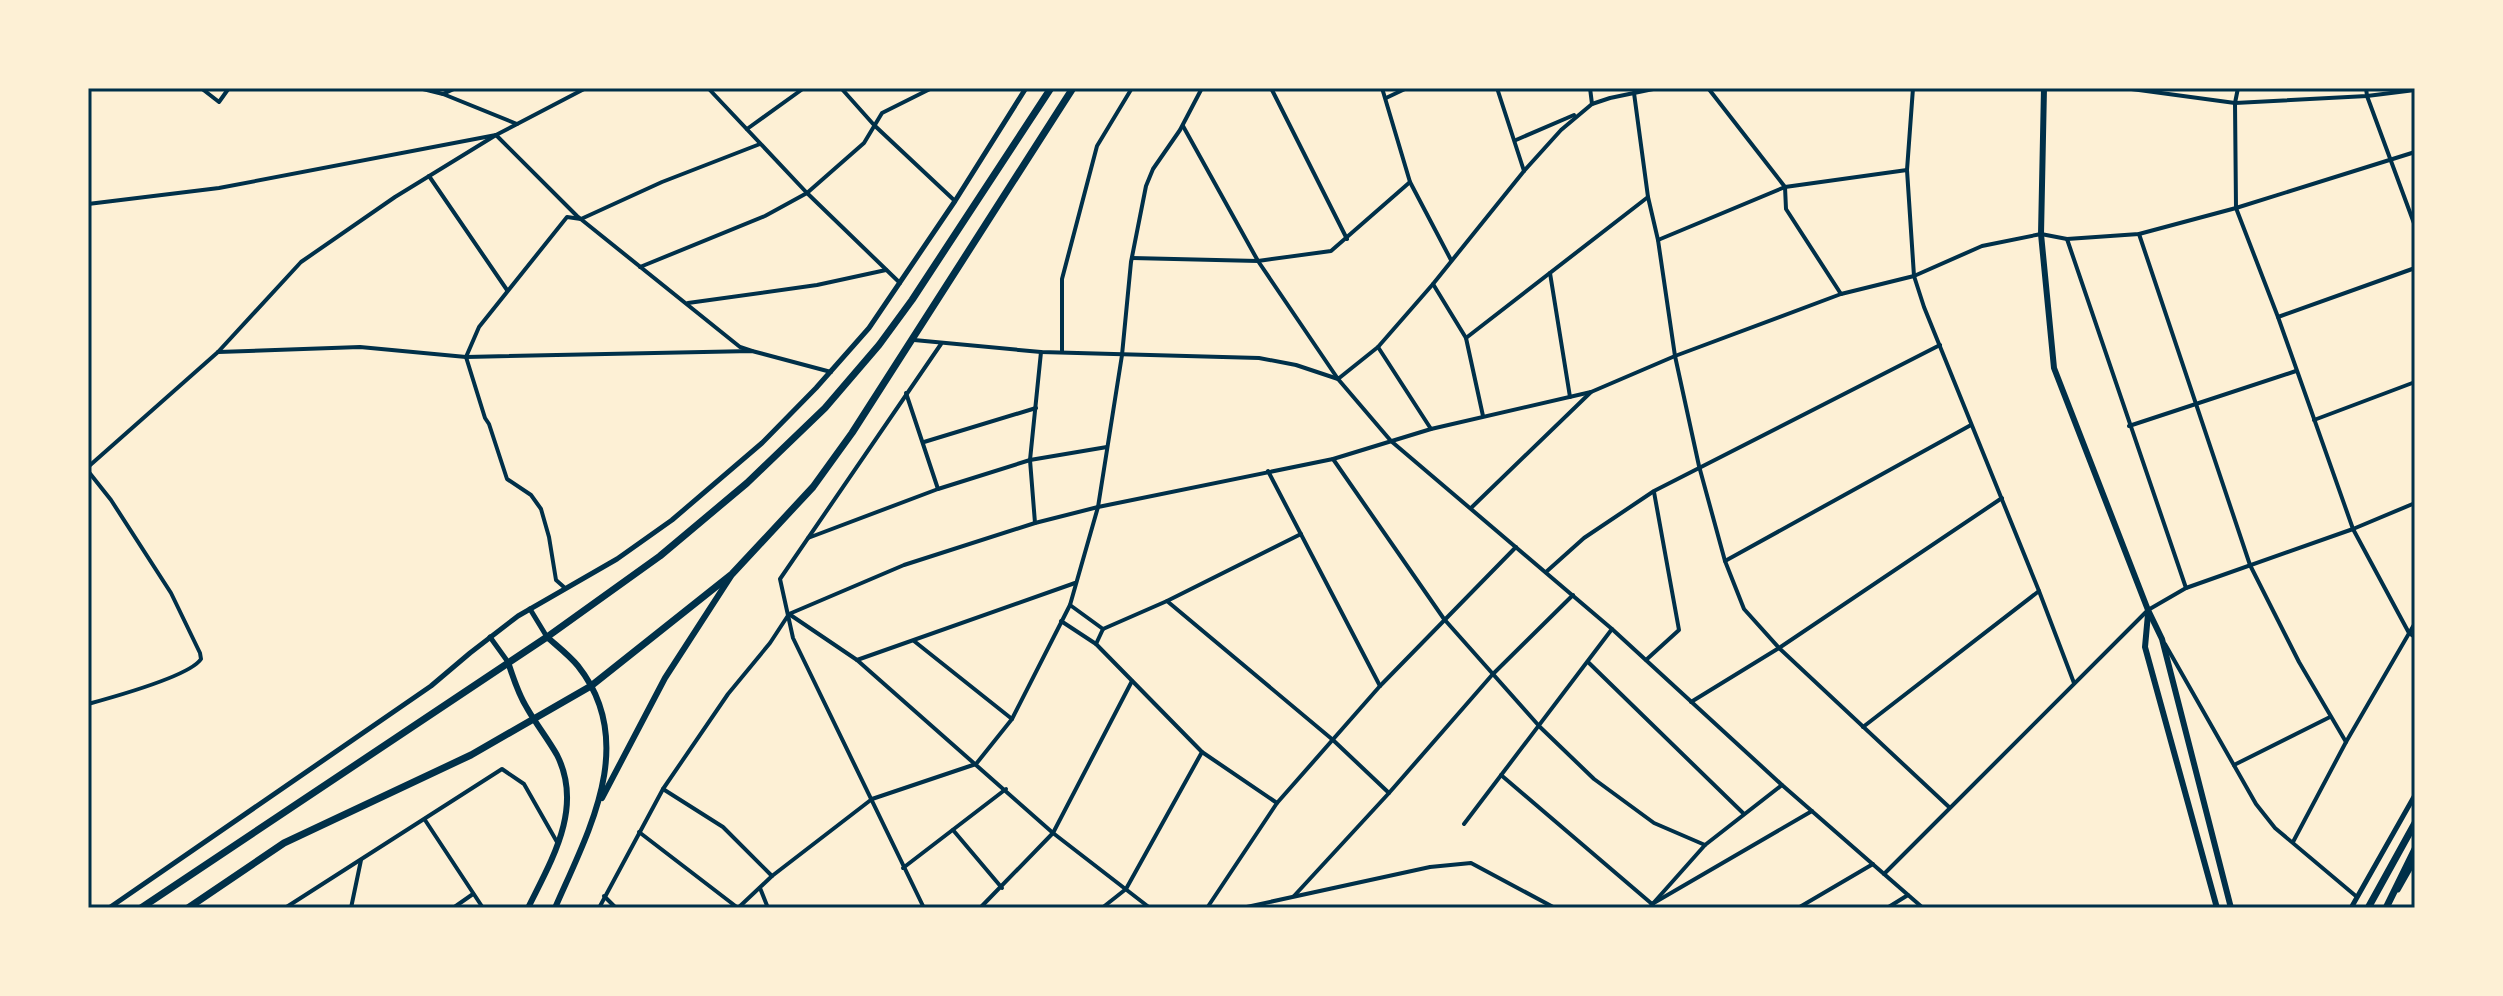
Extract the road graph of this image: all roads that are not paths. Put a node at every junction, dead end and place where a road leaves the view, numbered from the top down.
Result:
1 (201, 88) edge
2 (229, 88) edge
3 (419, 88) edge
4 (456, 88) edge
5 (586, 88) edge
6 (708, 88) edge
7 (804, 88) edge
8 (841, 88) edge
9 (932, 88) edge
10 (1026, 88) edge
11 (1051, 88) edge
12 (1073, 88) edge
13 (1132, 88) edge
14 (1202, 88) edge
15 (1271, 88) edge
16 (1382, 88) edge
17 (1407, 88) edge
18 (1497, 88) edge
19 (1590, 88) edge
20 (1658, 88) edge
21 (1708, 88) edge
22 (1913, 88) edge
23 (2044, 88) edge
24 (2124, 88) edge
25 (2132, 88) edge
26 (2238, 88) edge
27 (2366, 88) edge
28 (2415, 90) edge
29 (1634, 93) junction
30 (443, 94) junction
31 (2367, 96) junction
32 (1386, 98) junction
33 (2235, 103) junction
34 (1592, 104) junction
35 (1580, 113) junction
36 (517, 124) junction
37 (874, 125) junction
38 (1183, 125) junction
39 (747, 129) junction
40 (496, 135) junction
41 (1515, 140) junction
42 (760, 144) junction
43 (2415, 152) edge
44 (2392, 159) junction
45 (1907, 170) junction
46 (1524, 171) junction
47 (429, 176) junction
48 (1410, 182) junction
49 (1785, 187) junction
50 (807, 193) junction
51 (1648, 197) junction
52 (955, 201) junction
53 (88, 204) edge
54 (2236, 208) junction
55 (581, 219) junction
56 (2415, 226) edge
57 (2041, 234) junction
58 (2139, 234) junction
59 (1347, 239) junction
60 (2067, 239) junction
61 (1658, 240) junction
62 (1132, 258) junction
63 (1451, 260) junction
64 (1258, 261) junction
65 (640, 267) junction
66 (2415, 268) edge
67 (888, 270) junction
68 (1550, 272) junction
69 (1914, 276) junction
70 (900, 283) junction
71 (1433, 284) junction
72 (507, 290) junction
73 (1841, 294) junction
74 (688, 303) junction
75 (2278, 317) junction
76 (1466, 338) junction
77 (913, 340) junction
78 (942, 343) junction
79 (1940, 345) junction
80 (1378, 347) junction
81 (752, 351) junction
82 (218, 352) junction
83 (1041, 352) junction
84 (1062, 352) junction
85 (1122, 355) junction
86 (1675, 356) junction
87 (466, 357) junction
88 (2296, 371) junction
89 (831, 372) junction
90 (1338, 379) junction
91 (2415, 382) edge
92 (1591, 392) junction
93 (906, 393) junction
94 (1570, 397) junction
95 (2196, 403) junction
96 (1036, 408) junction
97 (1483, 416) junction
98 (2314, 420) junction
99 (1972, 425) junction
100 (2129, 426) junction
101 (1431, 429) junction
102 (1391, 441) junction
103 (924, 442) junction
104 (1107, 447) junction
105 (1333, 459) junction
106 (1030, 460) junction
107 (1699, 466) junction
108 (88, 469) edge
109 (1268, 471) junction
110 (938, 489) junction
111 (1654, 491) junction
112 (2002, 498) junction
113 (2415, 503) edge
114 (1098, 507) junction
115 (1471, 508) junction
116 (1035, 523) junction
117 (2353, 529) junction
118 (1301, 534) junction
119 (807, 538) junction
120 (1516, 547) junction
121 (1725, 561) junction
122 (2250, 565) junction
123 (1546, 572) junction
124 (732, 574) junction
125 (1075, 583) junction
126 (565, 588) junction
127 (2186, 588) junction
128 (2039, 591) junction
129 (1573, 595) junction
130 (1167, 601) junction
131 (1070, 605) junction
132 (530, 609) junction
133 (2148, 610) junction
134 (789, 614) junction
135 (1444, 619) junction
136 (1061, 621) junction
137 (2415, 623) edge
138 (1103, 629) junction
139 (1612, 629) junction
140 (2409, 633) junction
141 (490, 637) junction
142 (547, 637) junction
143 (2415, 637) edge
144 (2162, 639) junction
145 (913, 641) junction
146 (1096, 644) junction
147 (1779, 648) junction
148 (857, 660) junction
149 (1646, 660) junction
150 (508, 662) junction
151 (1588, 662) junction
152 (1492, 675) junction
153 (1132, 681) junction
154 (2074, 683) junction
155 (591, 686) junction
156 (1380, 686) junction
157 (1691, 702) junction
158 (88, 704) edge
159 (2330, 717) junction
160 (1012, 719) junction
161 (535, 720) junction
162 (1540, 727) junction
163 (1863, 727) junction
164 (1333, 740) junction
165 (2346, 742) junction
166 (1202, 752) junction
167 (976, 764) junction
168 (2234, 765) junction
169 (1501, 775) junction
170 (1782, 785) junction
171 (663, 789) junction
172 (1006, 789) junction
173 (1389, 793) junction
174 (2415, 795) edge
175 (872, 799) junction
176 (1277, 803) junction
177 (1949, 807) junction
178 (597, 808) junction
179 (1812, 811) junction
180 (1743, 813) junction
181 (424, 819) junction
182 (2415, 823) edge
183 (1464, 824) dead end
184 (953, 830) junction
185 (639, 832) junction
186 (1053, 833) junction
187 (2293, 842) junction
188 (558, 844) junction
189 (1705, 845) junction
190 (2415, 849) edge
191 (361, 860) junction
192 (2415, 860) edge
193 (1873, 864) junction
194 (903, 868) junction
195 (1884, 874) junction
196 (772, 876) junction
197 (760, 888) junction
198 (1002, 888) junction
199 (1126, 889) junction
200 (473, 894) junction
201 (1908, 895) junction
202 (604, 896) junction
203 (1294, 896) junction
204 (2357, 897) junction
205 (1651, 906) edge
206 (109, 908) edge
207 (141, 908) edge
208 (188, 908) edge
209 (285, 908) edge
210 (351, 908) edge
211 (453, 908) edge
212 (483, 908) edge
213 (528, 908) edge
214 (555, 908) edge
215 (599, 908) edge
216 (616, 908) edge
217 (738, 908) edge
218 (768, 908) edge
219 (924, 908) edge
220 (980, 908) edge
221 (1102, 908) edge
222 (1150, 908) edge
223 (1207, 908) edge
224 (1242, 908) edge
225 (1555, 908) edge
226 (1798, 908) edge
227 (1887, 908) edge
228 (1923, 908) edge
229 (2217, 908) edge
230 (2231, 908) edge
231 (2351, 908) edge
232 (2368, 908) edge
233 (2387, 908) edge

1 - 2 street
3 - 30 street
4 - 30 street
5 - 36 street
6 - 39 street
7 - 39 street
8 - 37 street
9 - 37 street
10 - 52 street
11 - 142 main road
12 - 77 main road
13 - 84 street
14 - 38 street
15 - 59 street
16 - 32 street
17 - 32 street
18 - 41 street
19 - 34 street
20 - 29 street
21 - 49 street
22 - 45 street
23 - 57 main road
24 - 25 street
25 - 33 street
26 - 33 street
27 - 31 street
28 - 31 street
29 - 34 street
29 - 51 street
30 - 36 street
31 - 33 street
31 - 44 street
32 - 48 street
33 - 54 street
34 - 35 street
35 - 41 street
35 - 46 street
36 - 40 street
37 - 50 street
37 - 52 street
38 - 62 street
38 - 64 street
39 - 42 street
40 - 47 street
40 - 53 street
40 - 55 street
41 - 46 street
42 - 50 street
42 - 55 street
43 - 44 street
44 - 54 street
44 - 56 street
45 - 49 street
45 - 69 street
46 - 63 street
47 - 72 street
47 - 82 street
48 - 59 street
48 - 63 street
49 - 61 street
49 - 73 street
50 - 65 street
50 - 67 street
51 - 61 street
51 - 68 street
52 - 70 street
54 - 58 street
54 - 75 street
55 - 65 street
55 - 72 street
57 - 60 street
57 - 69 street
57 - 133 main road
58 - 60 street
58 - 95 street
59 - 64 street
60 - 100 street
61 - 86 street
62 - 64 street
62 - 85 street
63 - 71 street
64 - 90 street
65 - 74 street
66 - 75 street
67 - 70 street
67 - 74 street
68 - 76 street
68 - 94 street
69 - 73 street
69 - 79 street
70 - 89 street
71 - 76 street
71 - 80 street
72 - 87 street
73 - 86 street
74 - 81 street
75 - 88 street
76 - 97 street
77 - 78 street
77 - 124 main road
78 - 83 street
78 - 93 street
79 - 99 street
79 - 107 street
80 - 90 street
80 - 101 street
81 - 87 street
81 - 89 street
82 - 87 street
82 - 108 street
83 - 84 street
83 - 96 street
84 - 85 street
85 - 90 street
85 - 104 street
86 - 92 street
86 - 107 street
87 - 126 street
88 - 95 street
88 - 98 street
89 - 126 street
90 - 102 street
91 - 98 street
92 - 94 street
92 - 115 street
93 - 103 street
93 - 119 street
94 - 97 street
95 - 100 street
95 - 122 street
96 - 103 street
96 - 106 street
97 - 101 street
98 - 117 street
99 - 112 street
99 - 121 street
100 - 127 street
101 - 102 street
102 - 105 street
102 - 115 street
103 - 110 street
104 - 106 street
104 - 114 street
105 - 109 street
105 - 135 street
106 - 110 street
106 - 116 street
107 - 111 street
107 - 121 street
108 - 158 street
109 - 114 street
109 - 118 street
110 - 119 street
111 - 123 street
111 - 149 street
112 - 128 street
112 - 147 street
113 - 117 street
114 - 116 street
114 - 125 street
115 - 120 street
116 - 134 street
117 - 122 street
117 - 140 street
118 - 130 street
118 - 156 street
119 - 134 street
120 - 123 street
120 - 135 street
121 - 147 street
122 - 127 street
122 - 159 street
123 - 129 street
124 - 155 main road
124 - 178 main road
125 - 131 street
125 - 145 street
126 - 132 street
127 - 133 street
128 - 154 street
128 - 163 street
129 - 139 street
129 - 152 street
130 - 138 street
130 - 164 street
131 - 136 street
131 - 138 street
132 - 141 street
132 - 142 street
133 - 144 main road
133 - 154 street
133 - 229 main road
134 - 148 street
134 - 171 street
134 - 175 street
135 - 152 street
135 - 156 street
136 - 146 street
136 - 160 street
137 - 140 street
138 - 146 street
139 - 149 street
139 - 151 street
140 - 143 street
140 - 165 street
141 - 150 street
141 - 206 street
142 - 150 main road
142 - 155 main road
144 - 168 street
144 - 230 main road
145 - 148 street
145 - 160 street
146 - 153 street
147 - 157 street
147 - 163 street
148 - 167 street
149 - 157 street
150 - 161 main road
150 - 207 main road
151 - 162 street
151 - 180 street
152 - 162 street
152 - 173 street
153 - 166 street
153 - 186 street
154 - 177 street
155 - 161 main road
155 - 178 main road
156 - 164 street
157 - 170 street
159 - 165 street
159 - 168 street
160 - 167 street
161 - 188 main road
161 - 208 main road
162 - 169 street
162 - 189 street
163 - 177 street
164 - 173 street
164 - 176 street
165 - 187 street
166 - 176 street
166 - 199 street
167 - 172 street
167 - 175 street
168 - 187 street
169 - 183 street
169 - 205 street
170 - 179 street
170 - 180 street
171 - 185 street
171 - 196 street
172 - 184 street
172 - 186 street
173 - 203 street
174 - 204 street
175 - 194 street
175 - 196 street
176 - 223 street
177 - 195 street
178 - 214 main road
179 - 193 street
179 - 205 street
180 - 189 street
181 - 188 street
181 - 191 street
181 - 200 street
182 - 232 main road
184 - 194 street
184 - 198 street
185 - 202 street
185 - 217 street
186 - 198 street
186 - 199 street
187 - 204 street
188 - 213 main road
189 - 205 street
190 - 233 main road
191 - 209 street
191 - 210 street
192 - 233 street
193 - 195 street
193 - 226 street
194 - 219 street
195 - 201 street
196 - 197 street
197 - 217 street
197 - 218 street
198 - 220 street
199 - 221 street
199 - 222 street
200 - 211 street
200 - 212 street
201 - 227 street
201 - 228 street
202 - 215 street
202 - 216 street
203 - 224 street
203 - 225 street
204 - 231 street

